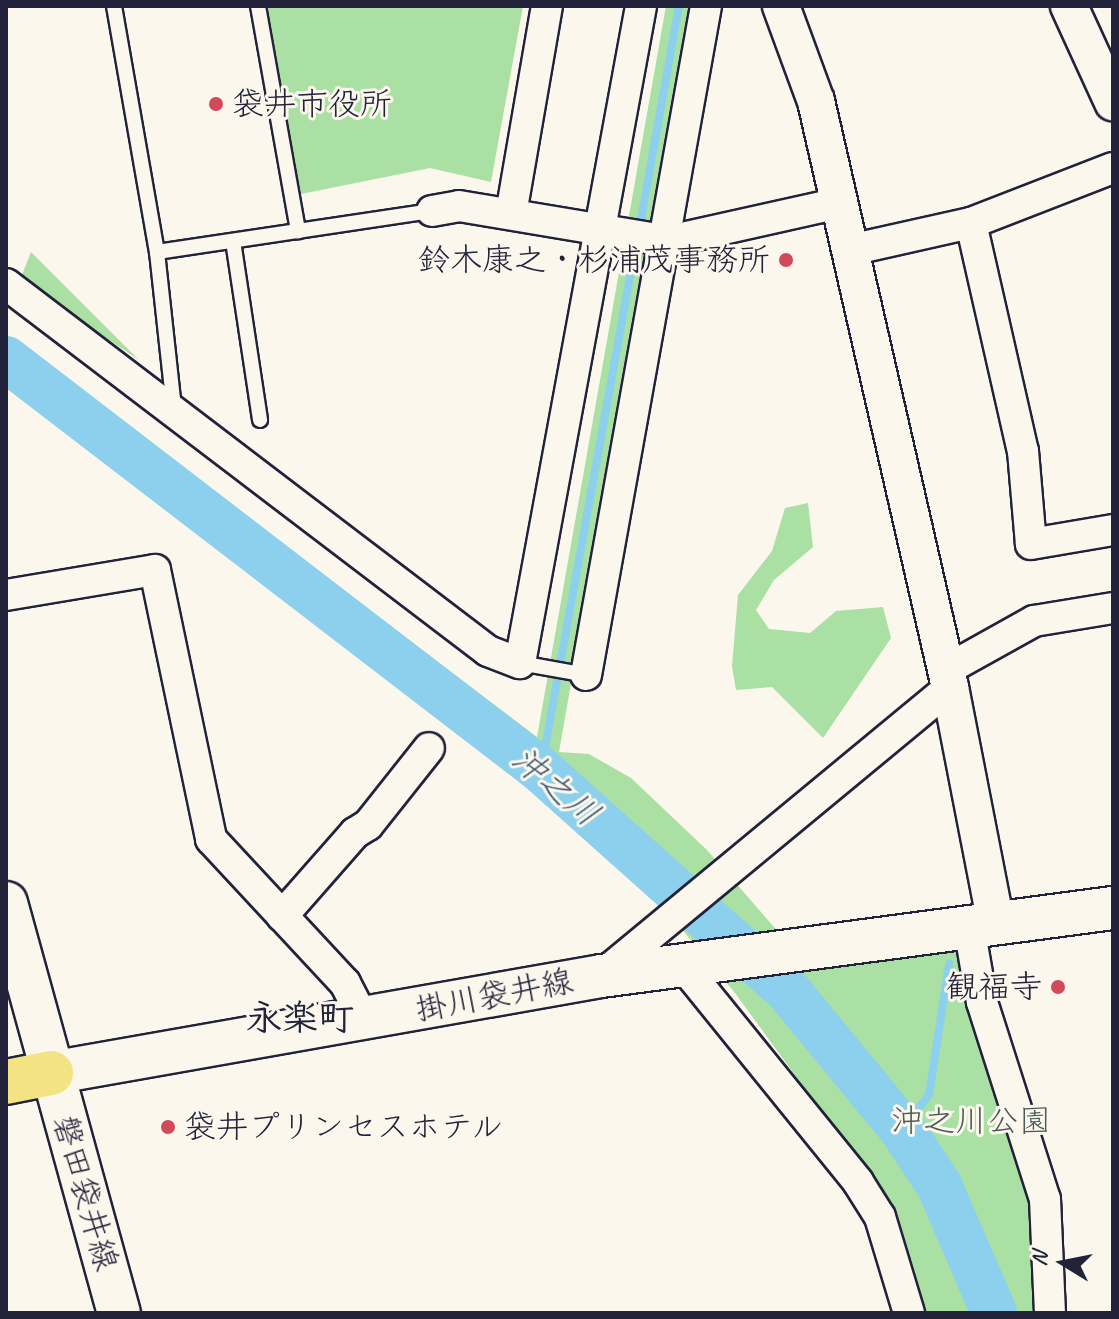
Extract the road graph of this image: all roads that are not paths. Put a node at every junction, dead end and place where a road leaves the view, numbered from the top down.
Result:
1 (114, 6) edge
2 (258, 6) edge
3 (547, 6) edge
4 (641, 6) edge
5 (706, 6) edge
6 (781, 6) edge
7 (1069, 6) edge
8 (1113, 102) edge
9 (1113, 168) edge
10 (839, 203) junction
11 (432, 211) joint
12 (511, 214) junction
13 (971, 223) junction
14 (604, 230) junction
15 (298, 231) junction
16 (661, 240) junction
17 (233, 241) junction
18 (850, 250) junction
19 (157, 252) junction
20 (6, 284) edge
21 (174, 412) junction
22 (260, 420) dead end
23 (1113, 530) edge
24 (6, 595) edge
25 (1113, 608) edge
26 (531, 665) junction
27 (581, 675) joint
28 (948, 678) junction
29 (429, 748) dead end
30 (6, 903) edge
31 (1113, 908) edge
32 (282, 916) junction
33 (982, 925) junction
34 (689, 967) junction
35 (601, 976) junction
36 (364, 1020) junction
37 (51, 1073) junction
38 (6, 1082) edge
39 (119, 1313) edge
40 (909, 1313) edge
41 (1050, 1313) edge

1 - 19 lane
2 - 15 lane
3 - 12 street
4 - 14 street
5 - 16 street
6 - 10 street
7 - 8 street
9 - 13 street
10 - 16 street
10 - 18 street
11 - 12 street
11 - 15 lane
12 - 14 street
13 - 18 street
13 - 23 street
14 - 16 street
14 - 26 street
15 - 17 lane
16 - 27 street
17 - 19 lane
17 - 22 lane
18 - 28 street
19 - 21 lane
20 - 21 street
21 - 26 street
24 - 32 street
25 - 28 street
26 - 27 lane
28 - 33 street
28 - 35 street
29 - 32 street
30 - 37 main road
31 - 33 main road, 掛川袋井線
32 - 36 street
33 - 34 main road, 掛川袋井線
33 - 41 street
34 - 35 main road, 掛川袋井線
34 - 40 street
35 - 36 main road, 掛川袋井線
36 - 37 main road, 掛川袋井線
37 - 38 main road
37 - 39 main road, 磐田袋井線

